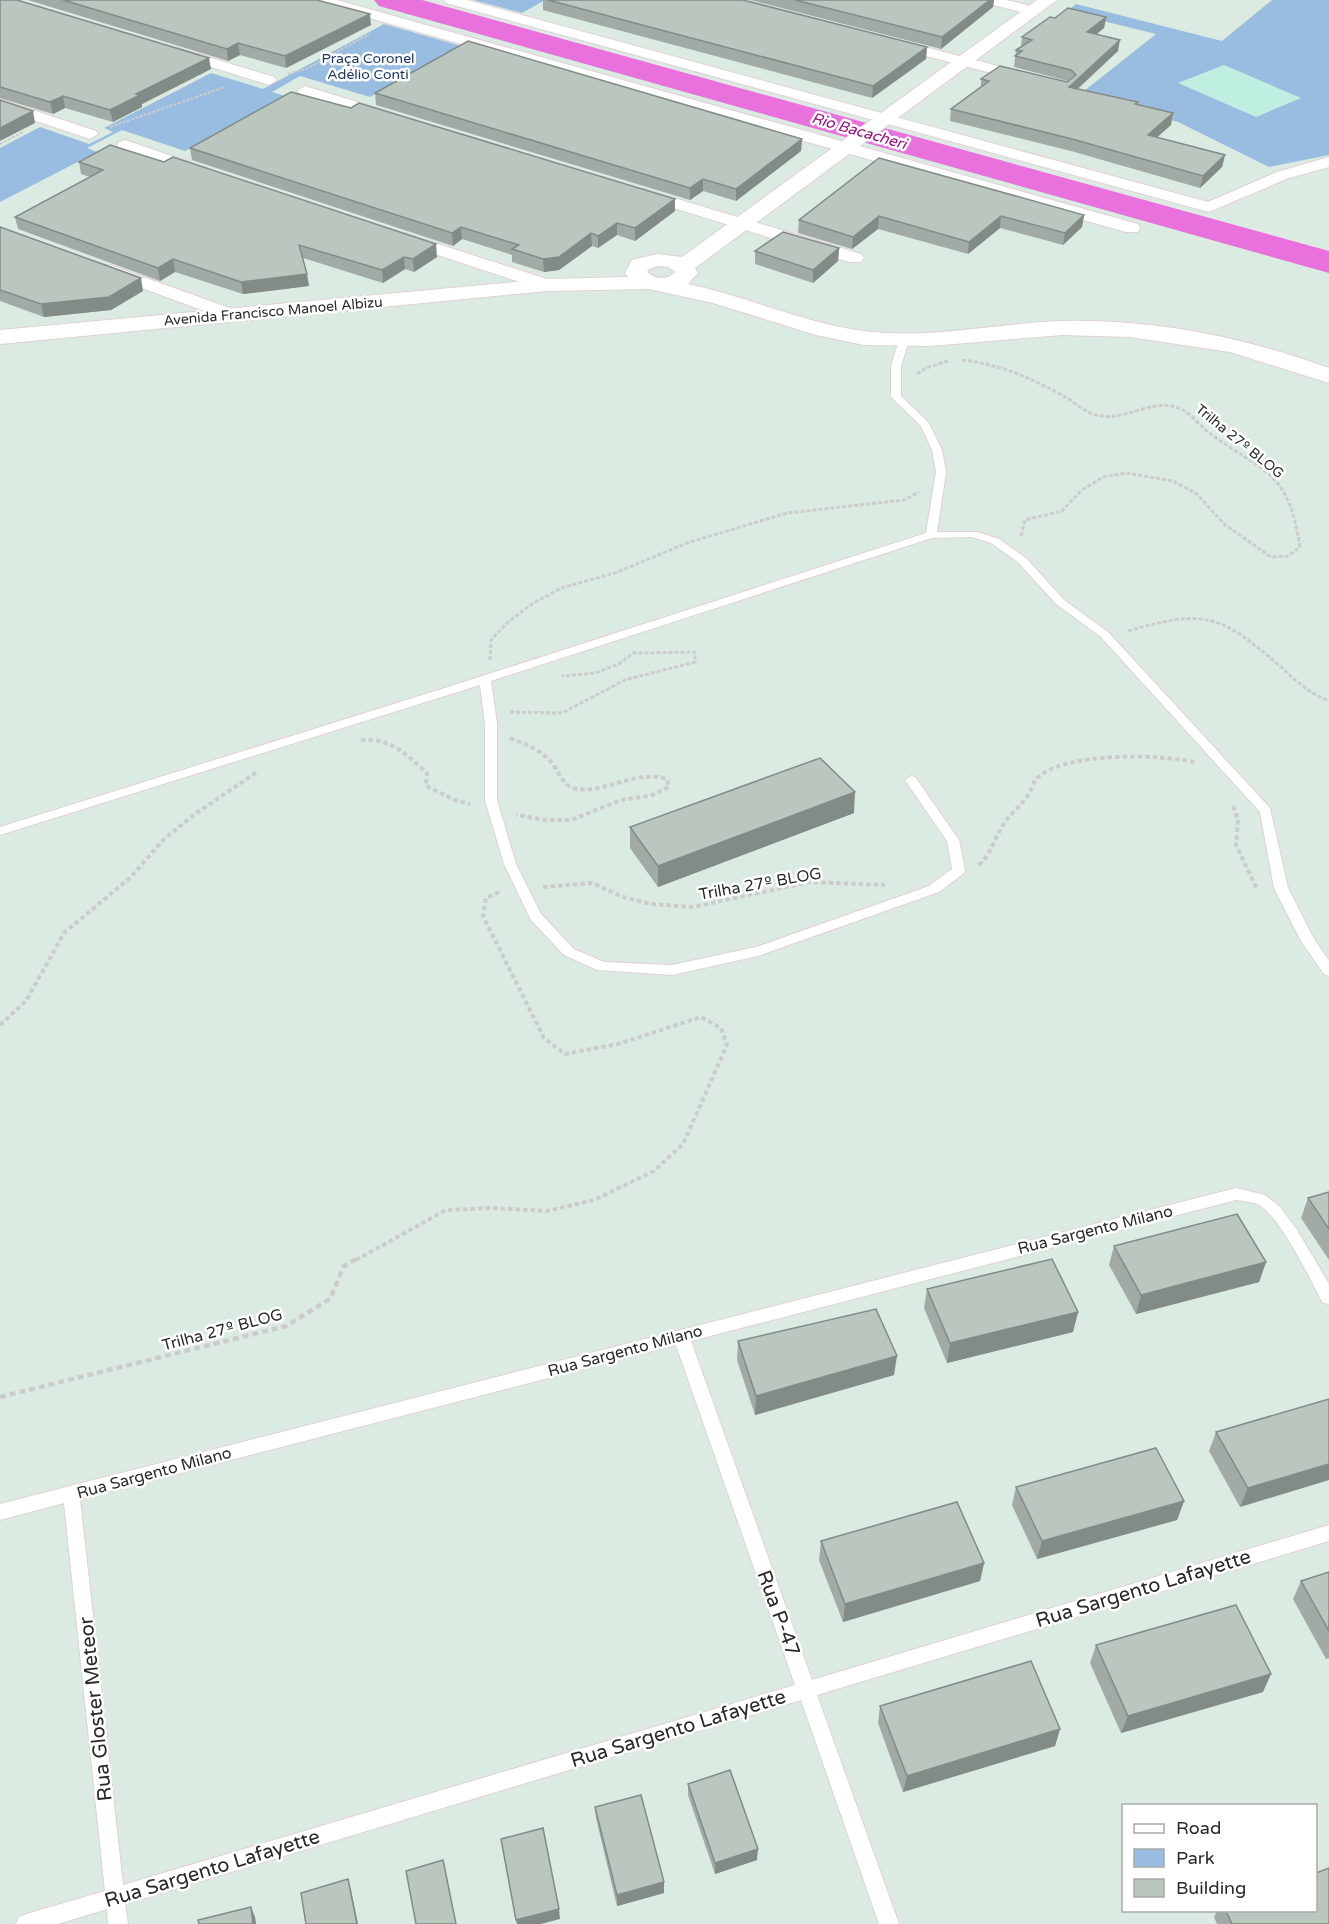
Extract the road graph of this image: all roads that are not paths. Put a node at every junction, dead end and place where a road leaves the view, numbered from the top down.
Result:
1 (321, 0) edge
2 (451, 0) edge
3 (990, 0) edge
4 (1040, 5) edge
5 (884, 41) edge
6 (166, 49) edge
7 (963, 62) junction
8 (269, 80) road end
9 (1041, 81) edge
10 (304, 91) dead end
11 (0, 104) edge
12 (883, 120) junction
13 (405, 122) edge
14 (90, 134) road end
15 (850, 144) junction
16 (125, 145) dead end
17 (1329, 162) edge
18 (213, 175) edge
19 (630, 189) edge
20 (742, 224) junction
21 (1132, 228) dead end
22 (391, 233) edge
23 (855, 258) dead end
24 (88, 262) edge
25 (686, 269) junction
26 (652, 273) junction
27 (546, 285) junction
28 (728, 301) junction
29 (232, 315) junction
30 (0, 337) edge
31 (904, 340) junction
32 (1329, 376) edge
33 (931, 534) junction
34 (485, 680) junction
35 (911, 780) dead end
36 (0, 831) edge
37 (1329, 971) edge
38 (1329, 1298) edge
39 (681, 1336) junction
40 (71, 1494) junction
41 (0, 1512) edge
42 (1329, 1533) edge
43 (806, 1689) junction
44 (115, 1897) junction
45 (27, 1924) edge
46 (118, 1924) edge
47 (889, 1924) edge

1 - 15 street
2 - 12 street
3 - 4 street
4 - 7 street, Avenida Francisco Manoel Albizu
5 - 7 street
6 - 8 street
7 - 9 street
7 - 12 street, Avenida Francisco Manoel Albizu
10 - 13 street
11 - 14 street
12 - 15 street, Avenida Francisco Manoel Albizu
12 - 17 street
15 - 20 street, Avenida Francisco Manoel Albizu
15 - 21 street
16 - 18 street
19 - 20 street
20 - 23 street
20 - 25 street, Avenida Francisco Manoel Albizu
20 - 26 street, Avenida Francisco Manoel Albizu
22 - 27 street
24 - 29 street
25 - 26 street, Avenida Francisco Manoel Albizu
25 - 28 street
26 - 27 street, Avenida Francisco Manoel Albizu
26 - 28 street
27 - 29 street, Avenida Francisco Manoel Albizu
28 - 31 street
29 - 30 street, Avenida Francisco Manoel Albizu
31 - 32 street
31 - 33 lane
33 - 34 lane
33 - 37 lane
34 - 35 lane
34 - 36 lane
38 - 39 lane, Rua Sargento Milano
39 - 40 lane, Rua Sargento Milano
39 - 43 lane, Rua P-47
40 - 41 lane, Rua Sargento Milano
40 - 44 lane, Rua Gloster Meteor
42 - 43 lane, Rua Sargento Lafayette
43 - 44 lane, Rua Sargento Lafayette
43 - 47 lane, Rua P-47
44 - 45 lane, Rua Sargento Lafayette
44 - 46 lane, Rua Gloster Meteor

